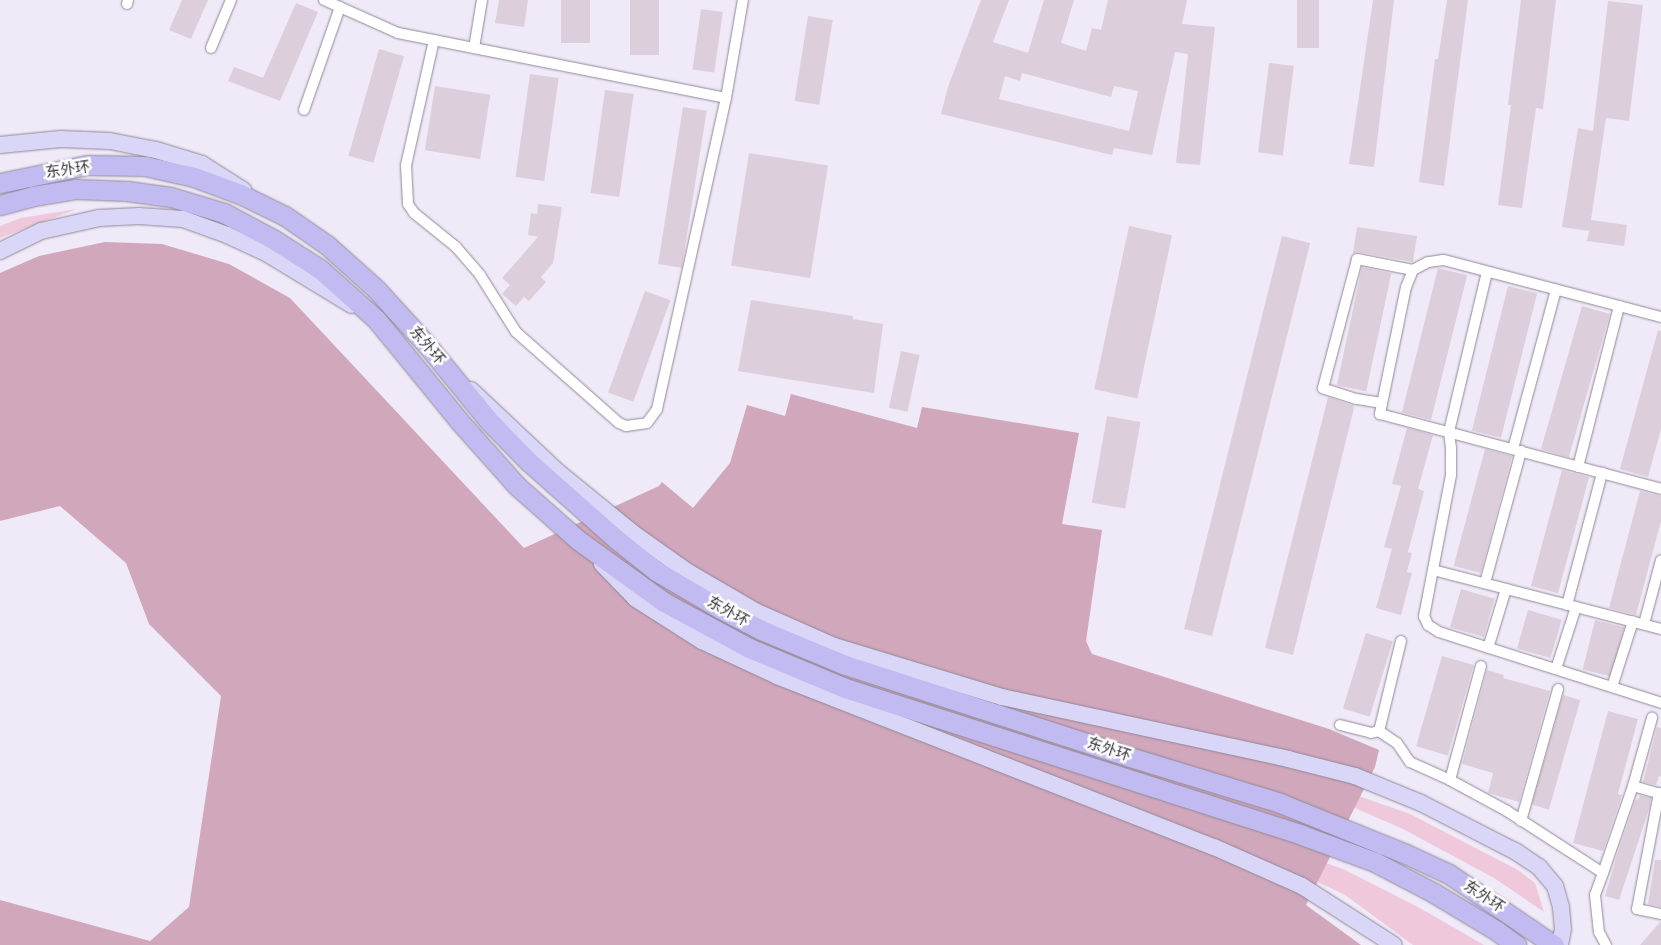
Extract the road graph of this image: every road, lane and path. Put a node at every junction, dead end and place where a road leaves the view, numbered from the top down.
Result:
1 (231, 0) edge
2 (324, 0) edge
3 (482, 0) edge
4 (743, 0) edge
5 (340, 7) junction
6 (434, 40) junction
7 (211, 48) dead end
8 (474, 48) junction
9 (726, 98) junction
10 (304, 110) dead end
11 (0, 146) edge
12 (0, 183) edge
13 (0, 205) edge
14 (285, 216) junction
15 (0, 251) edge
16 (1413, 270) junction
17 (1487, 272) junction
18 (1556, 290) junction
19 (1619, 306) junction
20 (1661, 317) edge
21 (376, 320) junction
22 (443, 365) junction
23 (1382, 403) junction
24 (1449, 432) junction
25 (1517, 450) junction
26 (1578, 466) junction
27 (1602, 473) junction
28 (1661, 488) edge
29 (578, 540) junction
30 (1661, 560) edge
31 (1433, 570) junction
32 (1485, 583) junction
33 (1506, 589) junction
34 (1571, 606) junction
35 (1633, 621) junction
36 (1644, 624) junction
37 (1661, 629) edge
38 (1400, 641) dead end
39 (1488, 648) junction
40 (1481, 666) dead end
41 (1556, 669) junction
42 (1612, 687) junction
43 (1558, 689) dead end
44 (1661, 703) edge
45 (1652, 718) dead end
46 (1340, 725) dead end
47 (1379, 731) junction
48 (1450, 780) junction
49 (1633, 786) junction
50 (1660, 794) edge
51 (1522, 821) junction
52 (1603, 873) junction
53 (1661, 914) edge
54 (1394, 945) edge
55 (1516, 945) edge
56 (1554, 945) edge
57 (1560, 945) edge
58 (1606, 945) edge

1 - 7 street
2 - 5 street
3 - 8 street
4 - 9 street
5 - 6 street
5 - 10 street
6 - 8 street
6 - 9 street
8 - 9 street
11 - 14 main road
12 - 14 highway, 东外环
13 - 21 highway, 东外环
14 - 22 highway, 东外环
15 - 21 main road
16 - 17 street
16 - 23 street
16 - 23 street
17 - 18 street
17 - 24 street
18 - 19 street
18 - 25 street
19 - 20 street
19 - 26 street
21 - 29 highway, 东外环
22 - 56 highway, 东外环
22 - 57 main road
23 - 24 street
24 - 25 street
24 - 31 street
25 - 26 street
25 - 32 street
26 - 27 street
27 - 28 street
27 - 34 street
29 - 54 main road
29 - 55 highway, 东外环
30 - 36 street
31 - 32 street
31 - 39 street
32 - 33 street
33 - 34 street
33 - 39 street
34 - 35 street
34 - 41 street
35 - 36 street
35 - 42 street
36 - 37 street
38 - 47 street
39 - 41 street
40 - 48 street
41 - 42 street
42 - 44 street
43 - 51 street
45 - 49 street
46 - 47 street
47 - 48 street
48 - 51 street
49 - 50 street
49 - 52 street
50 - 53 street
51 - 52 street
52 - 58 street

